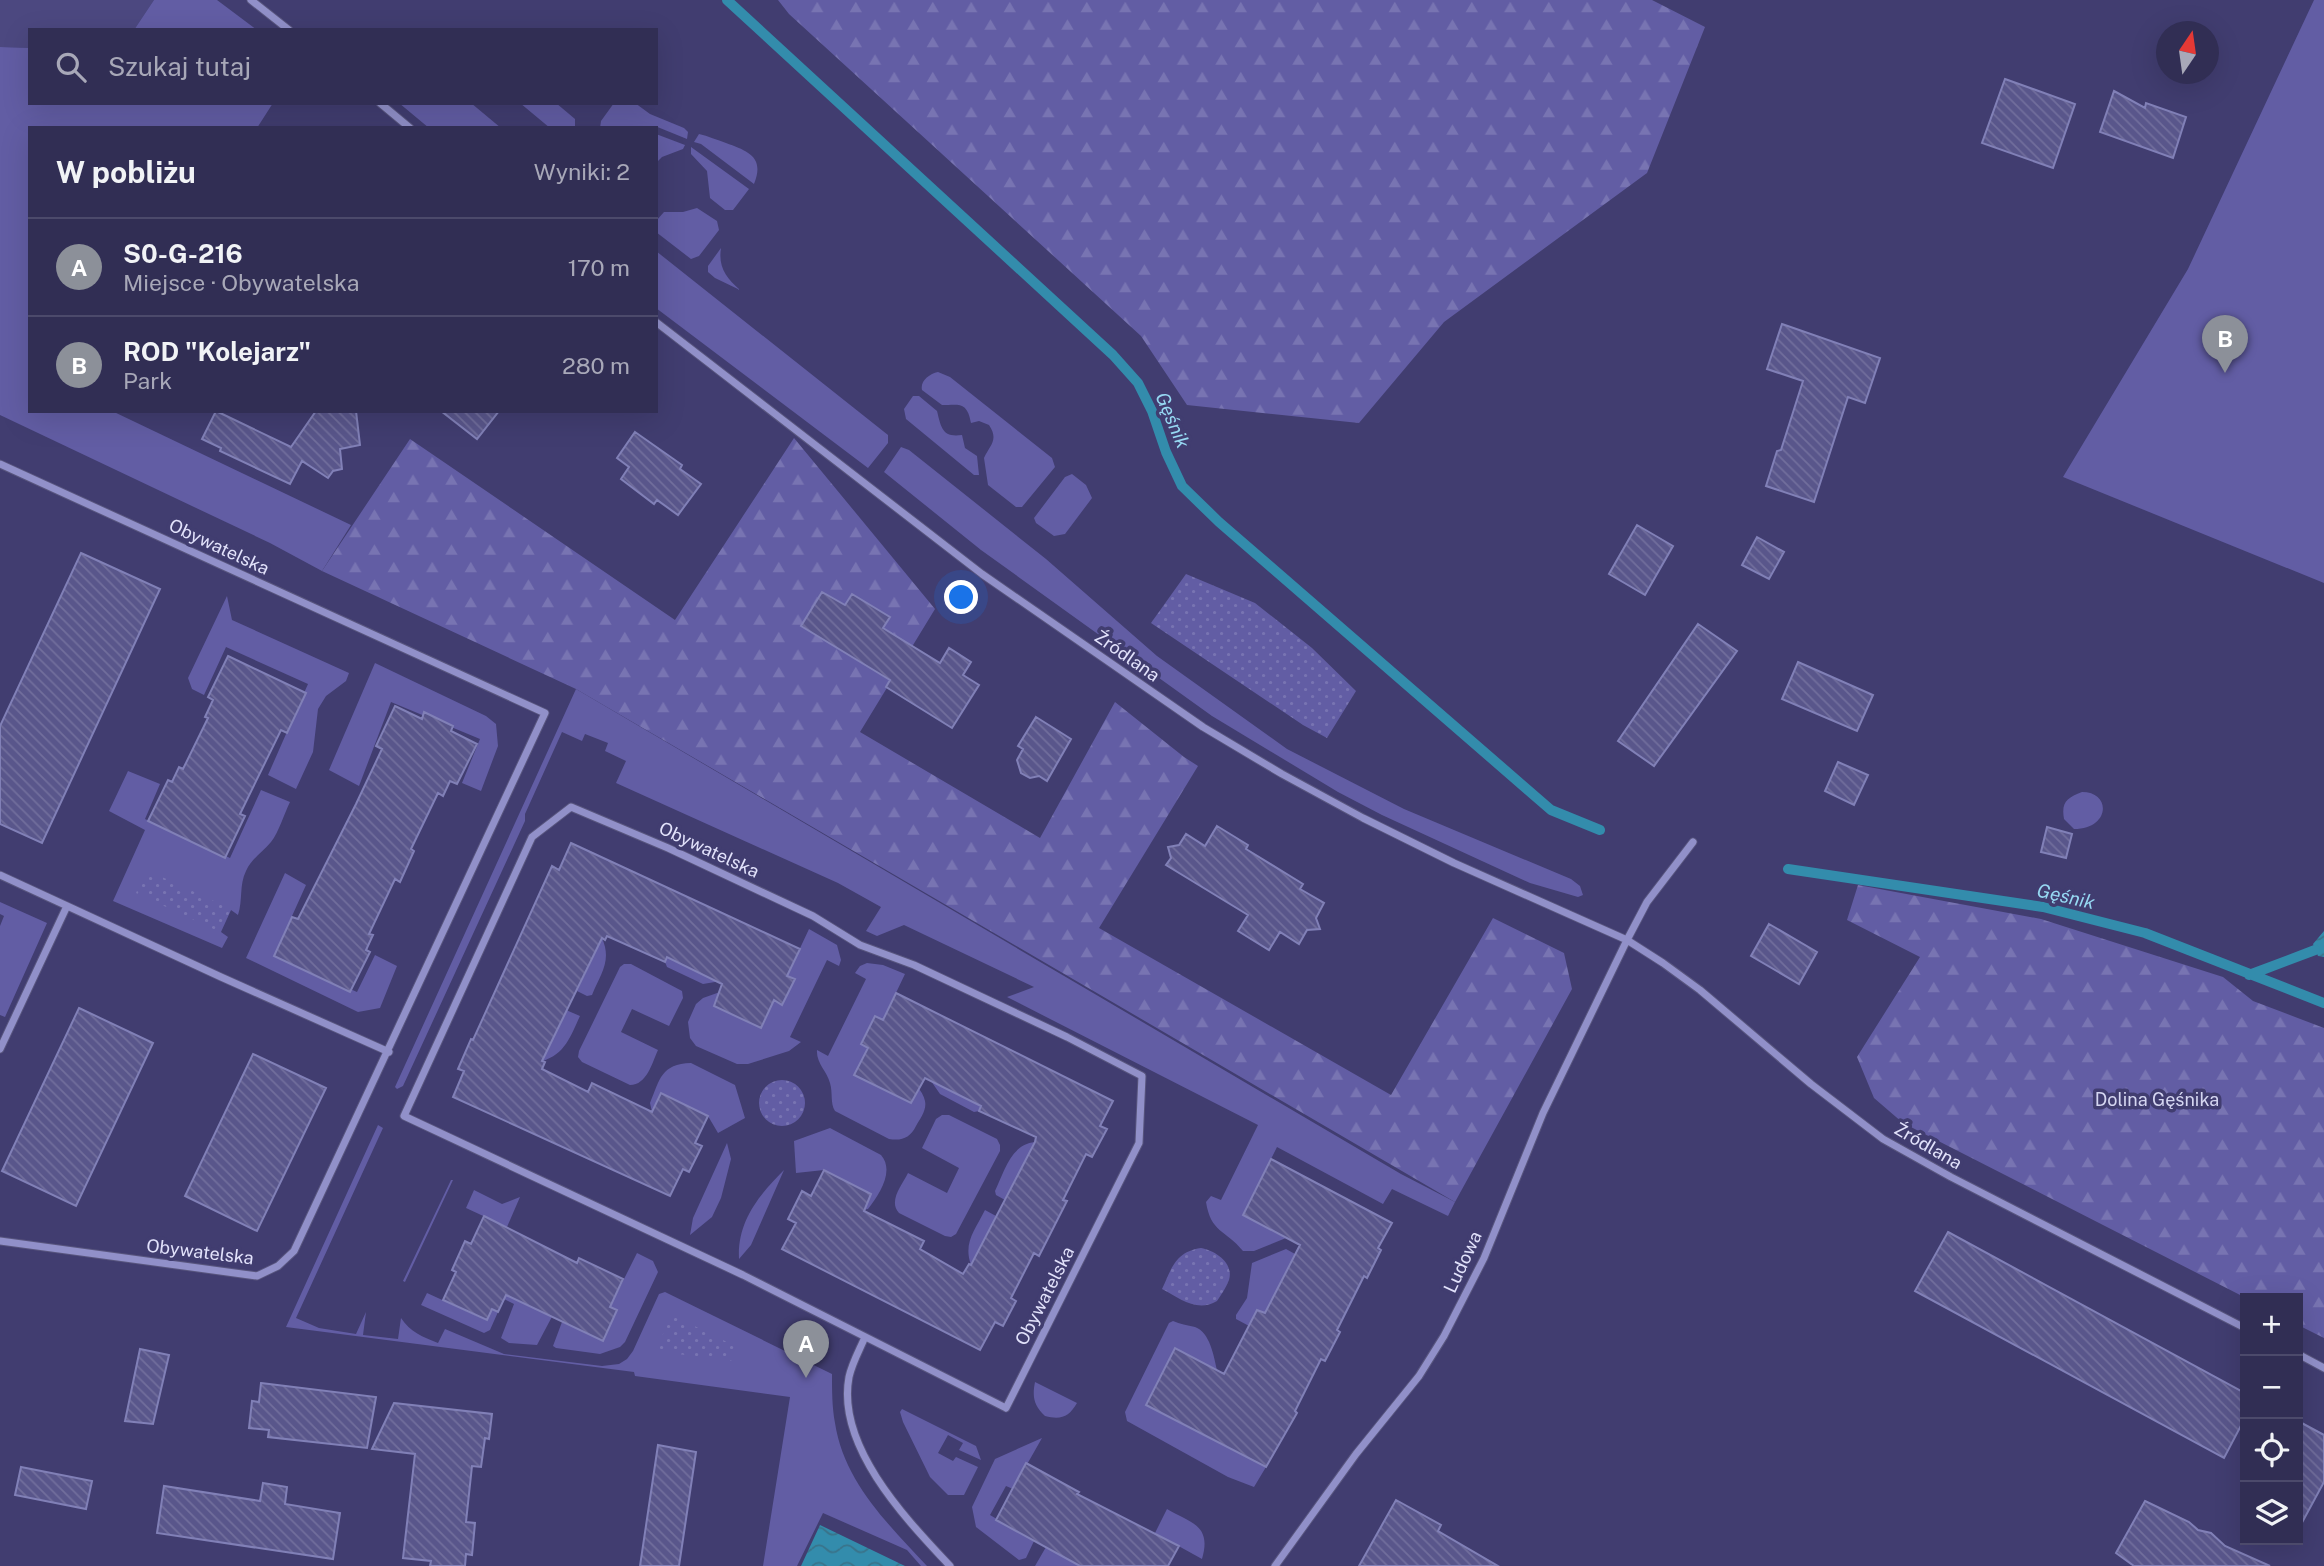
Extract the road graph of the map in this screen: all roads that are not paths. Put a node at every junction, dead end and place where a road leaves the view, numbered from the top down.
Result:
1 (251, 0) edge
2 (286, 28) edge
3 (382, 105) edge
4 (408, 126) edge
5 (658, 324) edge
6 (0, 464) edge
7 (1693, 842) dead end
8 (0, 875) edge
9 (67, 906) junction
10 (1627, 940) junction
11 (0, 1049) edge
12 (389, 1052) junction
13 (0, 1241) edge
14 (2240, 1325) edge
15 (865, 1336) junction
16 (2302, 1356) edge
17 (2324, 1368) edge
18 (950, 1566) edge
19 (1275, 1566) edge

1 - 2 street
3 - 4 street
5 - 10 street, Źródlana
6 - 12 street, Obywatelska
7 - 10 street
8 - 9 street
9 - 11 street
9 - 12 street
10 - 14 street, Źródlana
10 - 19 street, Ludowa
12 - 13 street, Obywatelska
15 - 15 street, Obywatelska
15 - 18 street
16 - 17 street

